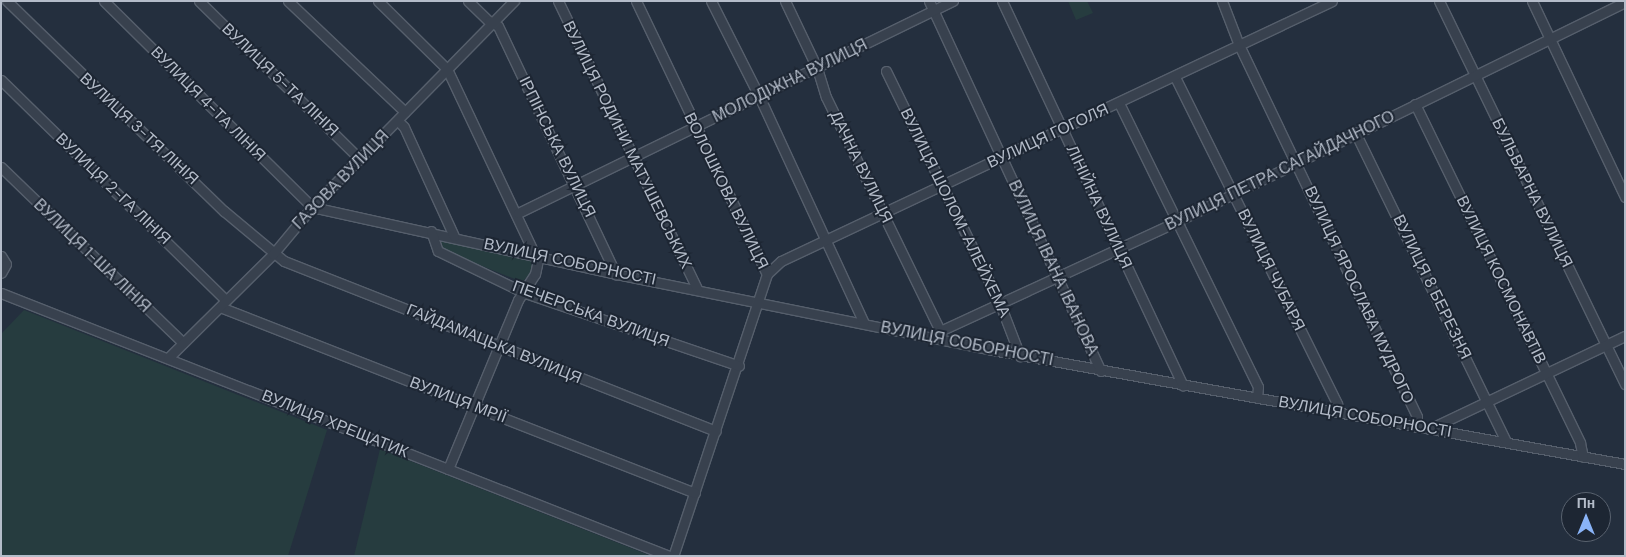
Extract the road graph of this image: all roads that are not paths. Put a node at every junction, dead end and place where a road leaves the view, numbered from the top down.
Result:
1 (7, 1) edge
2 (104, 1) edge
3 (199, 1) edge
4 (288, 1) edge
5 (378, 1) edge
6 (468, 1) edge
7 (514, 1) edge
8 (558, 1) edge
9 (636, 1) edge
10 (711, 1) edge
11 (784, 1) edge
12 (929, 1) edge
13 (953, 1) edge
14 (1002, 1) edge
15 (1222, 1) edge
16 (1332, 1) edge
17 (1439, 1) edge
18 (1532, 1) edge
19 (1625, 2) edge
20 (933, 10) junction
21 (494, 23) junction
22 (1551, 40) junction
23 (1238, 45) junction
24 (817, 68) junction
25 (447, 69) junction
26 (886, 72) dead end
27 (1476, 76) junction
28 (1175, 77) junction
29 (1, 80) edge
30 (759, 96) junction
31 (1119, 103) junction
32 (1415, 104) junction
33 (405, 112) junction
34 (398, 121) junction
35 (695, 128) junction
36 (1062, 128) junction
37 (1355, 132) junction
38 (634, 157) junction
39 (1001, 157) junction
40 (360, 159) junction
41 (1295, 161) junction
42 (1, 167) edge
43 (576, 185) junction
44 (941, 185) junction
45 (1233, 193) junction
46 (1625, 197) edge
47 (312, 207) junction
48 (518, 213) junction
49 (884, 213) junction
50 (1178, 221) junction
51 (431, 231) junction
52 (454, 236) junction
53 (826, 242) junction
54 (1118, 249) junction
55 (273, 254) junction
56 (537, 255) junction
57 (1, 256) edge
58 (1, 273) edge
59 (616, 274) junction
60 (767, 274) junction
61 (1059, 278) junction
62 (697, 289) junction
63 (522, 290) junction
64 (1, 293) edge
65 (760, 302) junction
66 (223, 303) junction
67 (1000, 304) junction
68 (864, 323) junction
69 (940, 335) junction
70 (1625, 336) edge
71 (183, 343) junction
72 (1606, 345) junction
73 (498, 347) junction
74 (1020, 356) junction
75 (168, 358) junction
76 (739, 366) junction
77 (1102, 371) junction
78 (1546, 373) junction
79 (1625, 384) edge
80 (1183, 385) junction
81 (1257, 398) junction
82 (1488, 401) junction
83 (474, 406) junction
84 (1335, 412) junction
85 (1416, 427) junction
86 (1429, 429) junction
87 (716, 431) junction
88 (1506, 442) junction
89 (1583, 457) junction
90 (1625, 464) edge
91 (448, 469) junction
92 (695, 493) junction
93 (671, 556) edge

1 - 55 street, ВУЛИЦЯ 3-ТЯ ЛІНІЯ
2 - 47 street, ВУЛИЦЯ 4-ТА ЛІНІЯ
3 - 40 street, ВУЛИЦЯ 5-ТА ЛІНІЯ
4 - 33 street
5 - 25 street
6 - 21 street, ІРПІНСЬКА ВУЛИЦЯ
7 - 21 street, ГАЗОВА ВУЛИЦЯ
8 - 38 street, ВУЛИЦЯ РОДИНИ МАТУШЕВСЬКИХ
9 - 35 street, ВОЛОШКОВА ВУЛИЦЯ
10 - 30 street
11 - 24 street, ДАЧНА ВУЛИЦЯ
12 - 20 street, ВУЛИЦЯ ІВАНА ІВАНОВА
13 - 20 street, МОЛОДІЖНА ВУЛИЦЯ
14 - 36 street, ЛІНІЙНА ВУЛИЦЯ
15 - 23 street, ВУЛИЦЯ ЯРОСЛАВА МУДРОГО
16 - 23 street, ВУЛИЦЯ ГОГОЛЯ
17 - 27 street, БУЛЬВАРНА ВУЛИЦЯ
18 - 22 street
19 - 22 street, ВУЛИЦЯ ПЕТРА САГАЙДАЧНОГО
20 - 24 street, МОЛОДІЖНА ВУЛИЦЯ
20 - 39 street, ВУЛИЦЯ ІВАНА ІВАНОВА
21 - 25 street, ГАЗОВА ВУЛИЦЯ
21 - 43 street, ІРПІНСЬКА ВУЛИЦЯ
22 - 27 street, ВУЛИЦЯ ПЕТРА САГАЙДАЧНОГО
22 - 46 street
23 - 28 street, ВУЛИЦЯ ГОГОЛЯ
23 - 41 street, ВУЛИЦЯ ЯРОСЛАВА МУДРОГО
24 - 30 street, МОЛОДІЖНА ВУЛИЦЯ
24 - 49 street, ДАЧНА ВУЛИЦЯ
25 - 33 street, ГАЗОВА ВУЛИЦЯ
25 - 48 street
26 - 44 street, ВУЛИЦЯ ШОЛОМ-АЛЕЙХЕМА
27 - 32 street, ВУЛИЦЯ ПЕТРА САГАЙДАЧНОГО
27 - 72 street, БУЛЬВАРНА ВУЛИЦЯ
28 - 31 street, ВУЛИЦЯ ГОГОЛЯ
28 - 45 street, ВУЛИЦЯ ЧУБАРЯ
29 - 66 street, ВУЛИЦЯ 2-ГА ЛІНІЯ
30 - 35 street, МОЛОДІЖНА ВУЛИЦЯ
30 - 53 street
31 - 36 street, ВУЛИЦЯ ГОГОЛЯ
31 - 50 street
32 - 37 street, ВУЛИЦЯ ПЕТРА САГАЙДАЧНОГО
32 - 78 street, ВУЛИЦЯ КОСМОНАВТІВ
33 - 34 street, ГАЗОВА ВУЛИЦЯ
34 - 40 street, ГАЗОВА ВУЛИЦЯ
34 - 52 street
35 - 38 street, МОЛОДІЖНА ВУЛИЦЯ
35 - 60 street, ВОЛОШКОВА ВУЛИЦЯ
36 - 39 street, ВУЛИЦЯ ГОГОЛЯ
36 - 54 street, ЛІНІЙНА ВУЛИЦЯ
37 - 41 street, ВУЛИЦЯ ПЕТРА САГАЙДАЧНОГО
37 - 82 street, ВУЛИЦЯ 8 БЕРЕЗНЯ
38 - 43 street, МОЛОДІЖНА ВУЛИЦЯ
38 - 62 street, ВУЛИЦЯ РОДИНИ МАТУШЕВСЬКИХ
39 - 44 street, ВУЛИЦЯ ГОГОЛЯ
39 - 61 street, ВУЛИЦЯ ІВАНА ІВАНОВА
40 - 47 street, ГАЗОВА ВУЛИЦЯ
41 - 45 street, ВУЛИЦЯ ПЕТРА САГАЙДАЧНОГО
41 - 85 street, ВУЛИЦЯ ЯРОСЛАВА МУДРОГО
42 - 71 street, ВУЛИЦЯ 1-ША ЛІНІЯ
43 - 48 street, МОЛОДІЖНА ВУЛИЦЯ
43 - 59 street, ІРПІНСЬКА ВУЛИЦЯ
44 - 49 street, ВУЛИЦЯ ГОГОЛЯ
44 - 67 street, ВУЛИЦЯ ШОЛОМ-АЛЕЙХЕМА
45 - 50 street, ВУЛИЦЯ ПЕТРА САГАЙДАЧНОГО
45 - 84 street, ВУЛИЦЯ ЧУБАРЯ
47 - 51 street, ВУЛИЦЯ СОБОРНОСТІ
47 - 55 street, ГАЗОВА ВУЛИЦЯ
48 - 56 street
49 - 53 street, ВУЛИЦЯ ГОГОЛЯ
49 - 69 street, ДАЧНА ВУЛИЦЯ
50 - 54 street, ВУЛИЦЯ ПЕТРА САГАЙДАЧНОГО
50 - 81 street
51 - 52 street, ВУЛИЦЯ СОБОРНОСТІ
51 - 63 street, ПЕЧЕРСЬКА ВУЛИЦЯ
52 - 56 street, ВУЛИЦЯ СОБОРНОСТІ
53 - 60 street, ВУЛИЦЯ ГОГОЛЯ
53 - 68 street
54 - 61 street, ВУЛИЦЯ ПЕТРА САГАЙДАЧНОГО
54 - 80 street, ЛІНІЙНА ВУЛИЦЯ
55 - 66 street, ГАЗОВА ВУЛИЦЯ
55 - 73 street, ГАЙДАМАЦЬКА ВУЛИЦЯ
56 - 59 street, ВУЛИЦЯ СОБОРНОСТІ
56 - 63 street
57 - 58 street
59 - 62 street, ВУЛИЦЯ СОБОРНОСТІ
60 - 65 street, ВОЛОШКОВА ВУЛИЦЯ
61 - 67 street, ВУЛИЦЯ ПЕТРА САГАЙДАЧНОГО
61 - 77 street, ВУЛИЦЯ ІВАНА ІВАНОВА
62 - 65 street, ВУЛИЦЯ СОБОРНОСТІ
63 - 73 street
63 - 76 street, ПЕЧЕРСЬКА ВУЛИЦЯ
64 - 75 street, ВУЛИЦЯ ХРЕЩАТИК
65 - 68 street, ВУЛИЦЯ СОБОРНОСТІ
65 - 76 street, ВОЛОШКОВА ВУЛИЦЯ
66 - 71 street, ГАЗОВА ВУЛИЦЯ
66 - 83 street, ВУЛИЦЯ МРІЇ
67 - 69 street, ВУЛИЦЯ ПЕТРА САГАЙДАЧНОГО
67 - 74 street, ВУЛИЦЯ ШОЛОМ-АЛЕЙХЕМА
68 - 69 street, ВУЛИЦЯ СОБОРНОСТІ
69 - 74 street, ВУЛИЦЯ СОБОРНОСТІ
70 - 72 street
71 - 75 street, ГАЗОВА ВУЛИЦЯ
72 - 78 street
72 - 79 street, БУЛЬВАРНА ВУЛИЦЯ
73 - 83 street
73 - 87 street, ГАЙДАМАЦЬКА ВУЛИЦЯ
74 - 77 street, ВУЛИЦЯ СОБОРНОСТІ
75 - 91 street, ВУЛИЦЯ ХРЕЩАТИК
76 - 87 street, ВОЛОШКОВА ВУЛИЦЯ
77 - 80 street, ВУЛИЦЯ СОБОРНОСТІ
78 - 82 street
78 - 89 street, ВУЛИЦЯ КОСМОНАВТІВ
80 - 81 street, ВУЛИЦЯ СОБОРНОСТІ
81 - 84 street, ВУЛИЦЯ СОБОРНОСТІ
82 - 86 street
82 - 88 street, ВУЛИЦЯ 8 БЕРЕЗНЯ
83 - 91 street
83 - 92 street, ВУЛИЦЯ МРІЇ
84 - 85 street, ВУЛИЦЯ СОБОРНОСТІ
85 - 86 street, ВУЛИЦЯ СОБОРНОСТІ
86 - 88 street, ВУЛИЦЯ СОБОРНОСТІ
87 - 92 street, ВОЛОШКОВА ВУЛИЦЯ
88 - 89 street, ВУЛИЦЯ СОБОРНОСТІ
89 - 90 street, ВУЛИЦЯ СОБОРНОСТІ
91 - 93 street, ВУЛИЦЯ ХРЕЩАТИК
92 - 93 street, ВОЛОШКОВА ВУЛИЦЯ

